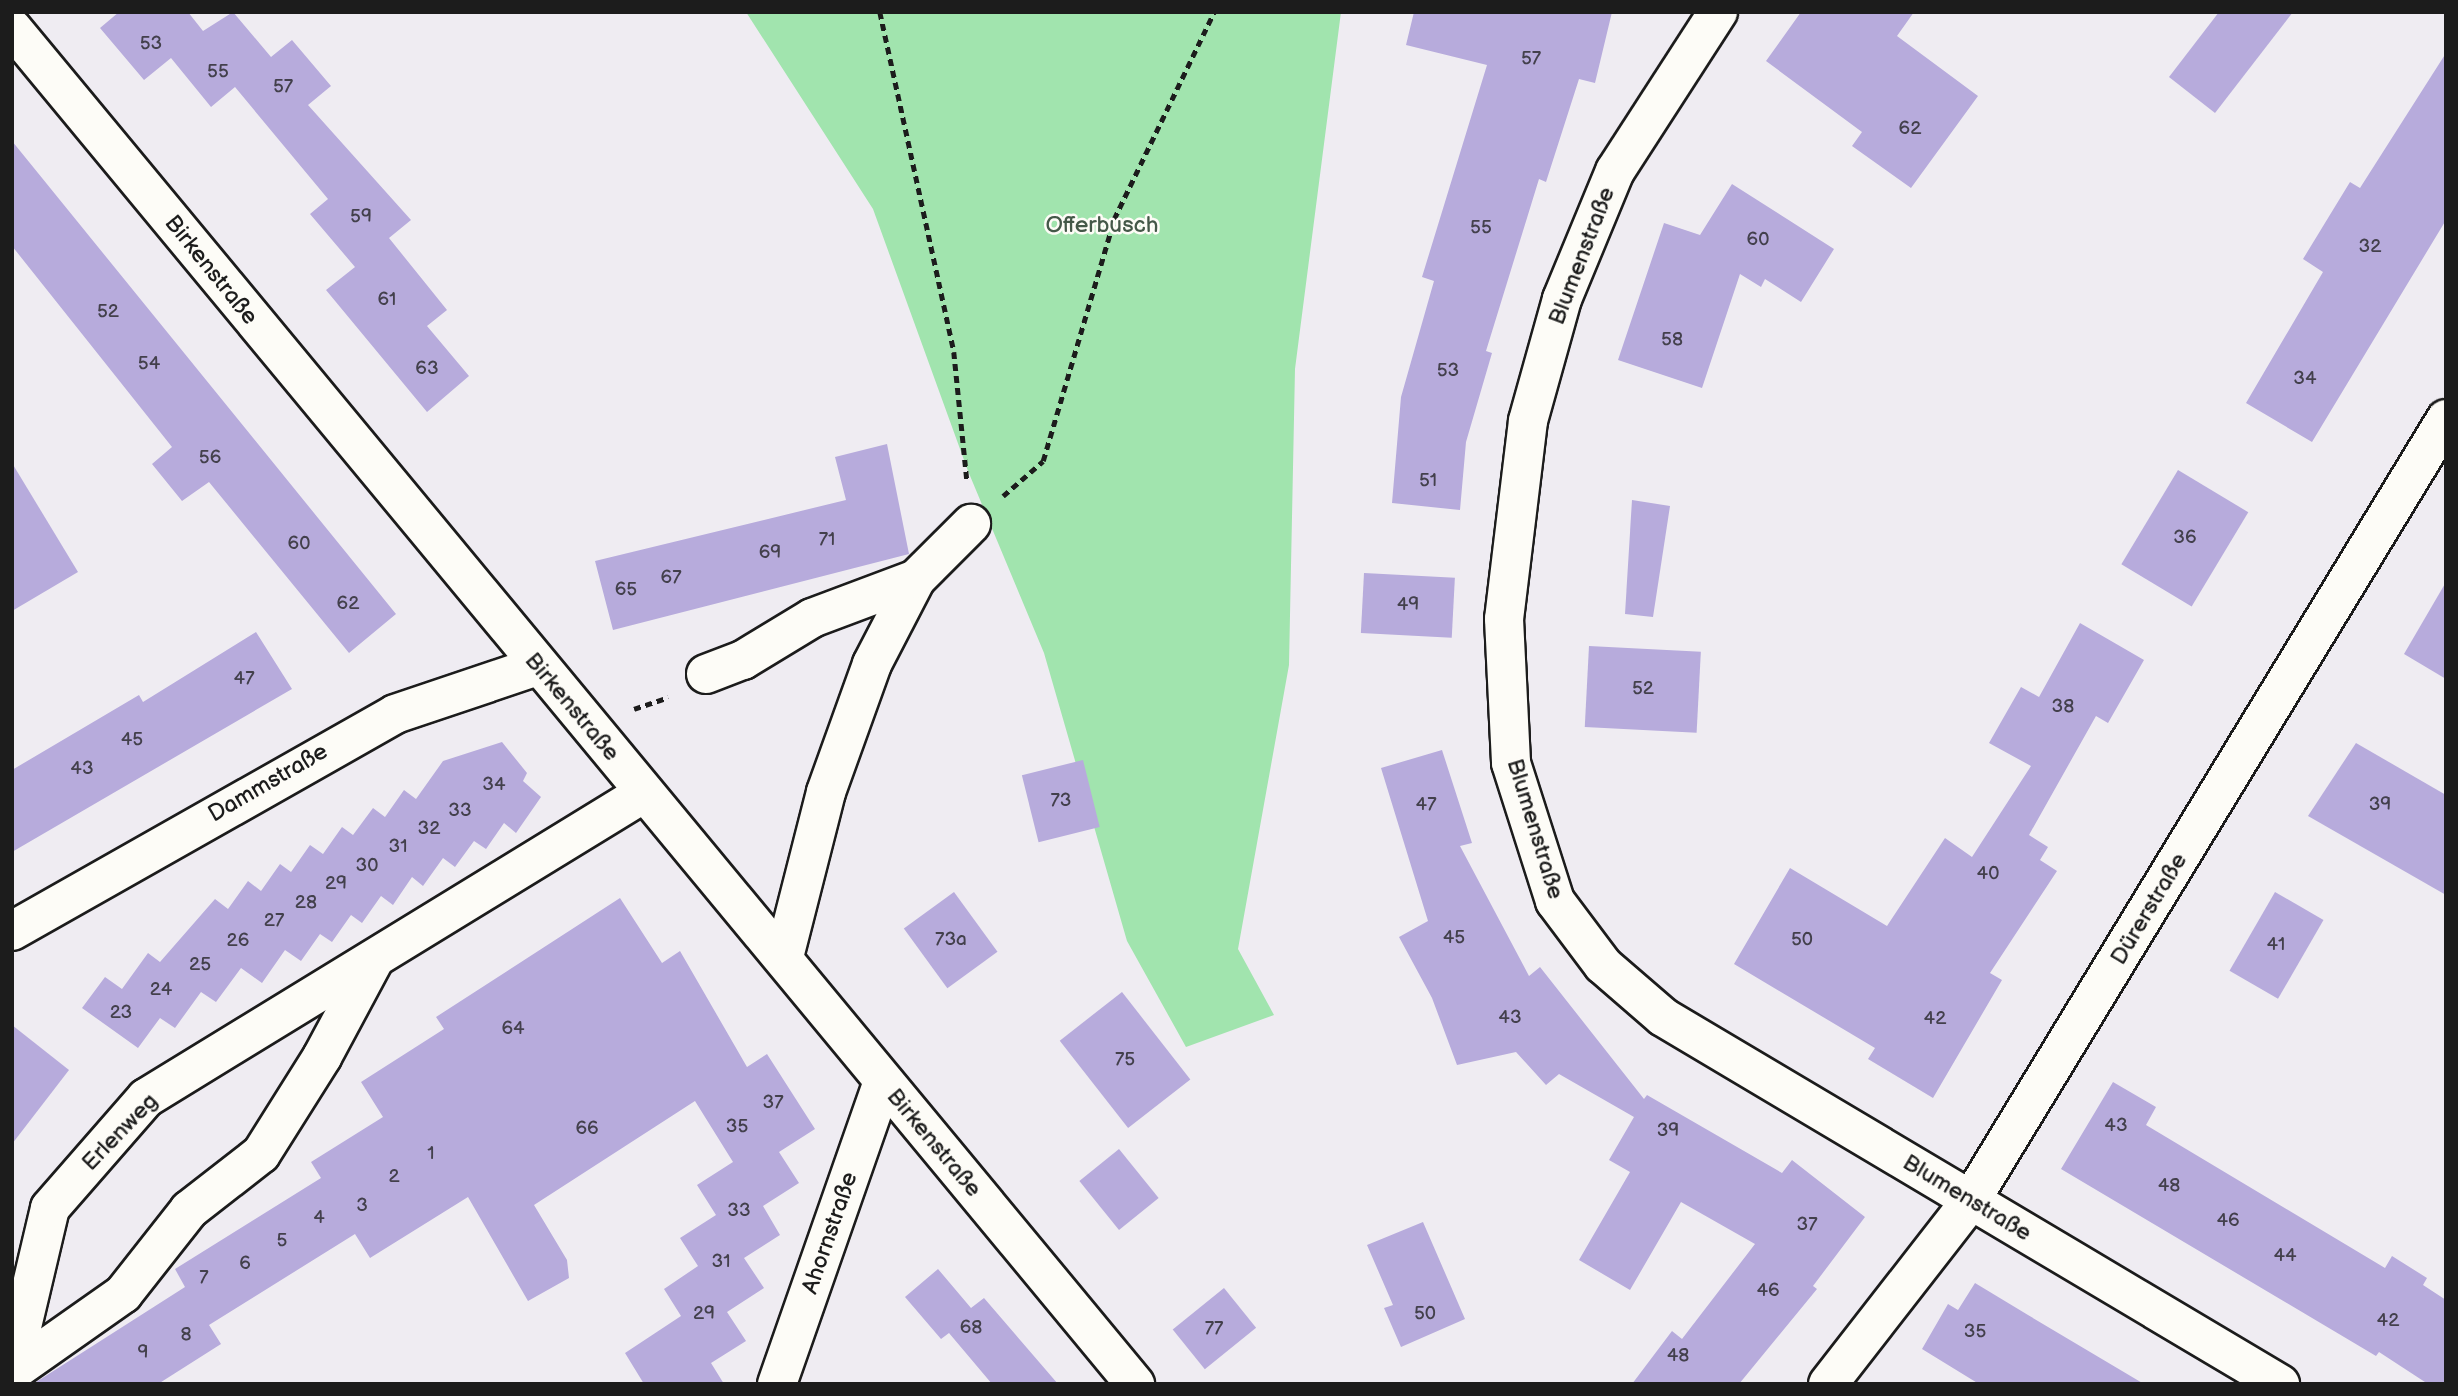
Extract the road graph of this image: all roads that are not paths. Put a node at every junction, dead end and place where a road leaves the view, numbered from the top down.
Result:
1 (1718, 12) edge
2 (12, 28) edge
3 (2446, 419) edge
4 (971, 524) road end
5 (916, 579) junction
6 (538, 666) junction
7 (706, 674) dead end
8 (644, 793) junction
9 (12, 931) edge
10 (784, 957) junction
11 (375, 958) junction
12 (883, 1082) junction
13 (1971, 1200) junction
14 (12, 1370) edge
15 (777, 1384) edge
16 (1135, 1384) edge
17 (1828, 1384) edge
18 (2280, 1384) edge

1 - 13 street, Blumenstraße
2 - 6 street, Birkenstraße
3 - 13 street, Dürerstraße
4 - 5 street
5 - 7 street
5 - 10 street
6 - 8 street, Birkenstraße
6 - 9 street, Dammstraße
8 - 10 street, Birkenstraße
8 - 11 street, Erlenweg
10 - 12 street, Birkenstraße
11 - 14 street, Erlenweg
11 - 14 street, Erlenweg
12 - 15 street, Ahornstraße
12 - 16 street, Birkenstraße
13 - 17 street, Dürerstraße
13 - 18 street, Blumenstraße

